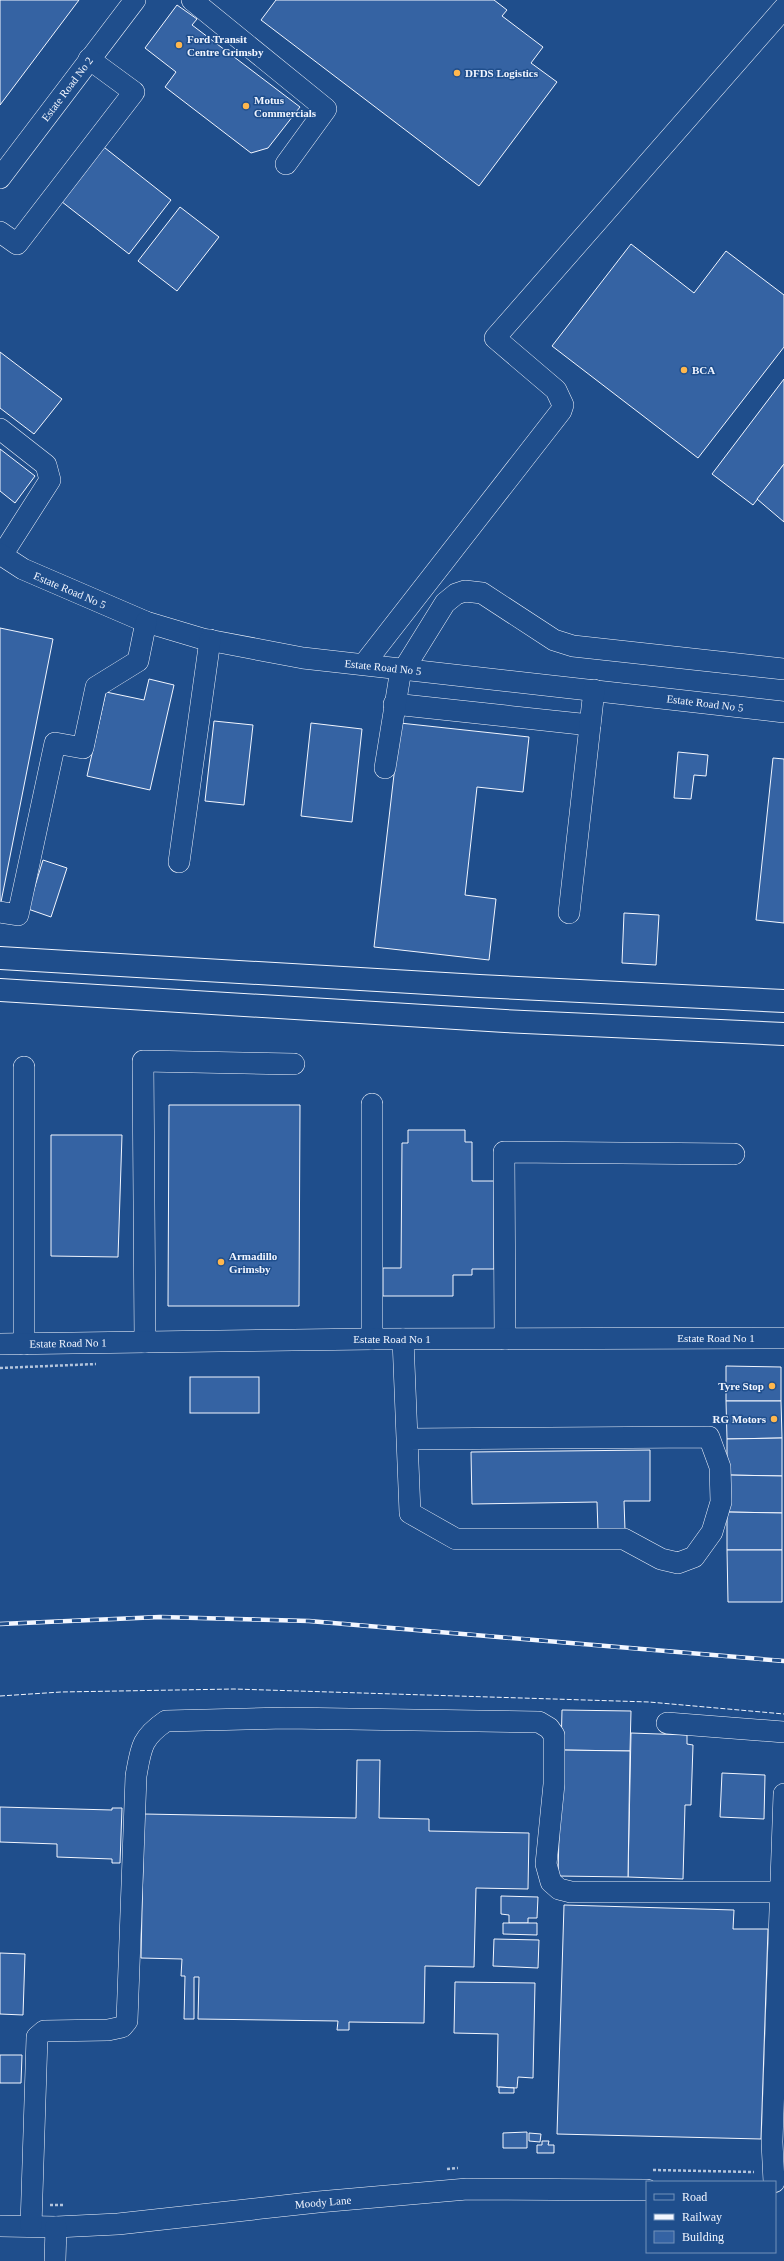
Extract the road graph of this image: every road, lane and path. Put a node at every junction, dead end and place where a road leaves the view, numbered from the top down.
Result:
1 (134, 0) edge
2 (192, 0) edge
3 (775, 0) edge
4 (778, 15) edge
5 (89, 59) junction
6 (286, 164) dead end
7 (0, 178) edge
8 (0, 232) edge
9 (0, 428) edge
10 (1, 554) edge
11 (146, 622) junction
12 (210, 640) junction
13 (364, 664) junction
14 (402, 669) junction
15 (784, 669) edge
16 (594, 690) junction
17 (394, 704) junction
18 (784, 712) edge
19 (590, 725) junction
20 (385, 768) dead end
21 (179, 862) dead end
22 (0, 912) edge
23 (569, 913) dead end
24 (0, 958) edge
25 (0, 990) edge
26 (784, 1001) edge
27 (784, 1034) edge
28 (294, 1064) dead end
29 (24, 1067) dead end
30 (372, 1104) dead end
31 (734, 1154) dead end
32 (784, 1338) edge
33 (372, 1339) junction
34 (403, 1339) junction
35 (505, 1339) junction
36 (145, 1342) junction
37 (0, 1344) edge
38 (24, 1344) junction
39 (408, 1439) junction
40 (667, 1723) dead end
41 (784, 1732) edge
42 (784, 1794) edge
43 (781, 1892) junction
44 (774, 2181) edge
45 (646, 2190) edge
46 (0, 2226) edge
47 (31, 2226) junction
48 (56, 2227) junction
49 (55, 2261) edge

1 - 5 street, Estate Road No 2
2 - 6 street
3 - 4 street
4 - 13 street
5 - 7 street, Estate Road No 2
5 - 8 street
9 - 10 street
10 - 11 street, Estate Road No 5
11 - 12 street, Estate Road No 5
11 - 22 street
12 - 13 street, Estate Road No 5
12 - 21 street
13 - 14 street, Estate Road No 5
14 - 15 street
14 - 16 street, Estate Road No 5
14 - 17 street
16 - 18 street, Estate Road No 5
16 - 19 street
17 - 19 street
17 - 20 street
19 - 23 street
24 - 26 highway
25 - 27 highway
28 - 36 street
29 - 38 street
30 - 33 street
31 - 35 street
32 - 35 street, Estate Road No 1
33 - 34 street, Estate Road No 1
33 - 36 street, Estate Road No 1
34 - 35 street, Estate Road No 1
34 - 39 street
36 - 38 street, Estate Road No 1
37 - 38 street, Estate Road No 1
39 - 39 street
40 - 41 street
42 - 43 street
43 - 44 street
43 - 47 street
45 - 48 street, Moody Lane
46 - 47 street, Moody Lane
47 - 48 street, Moody Lane
48 - 49 street

